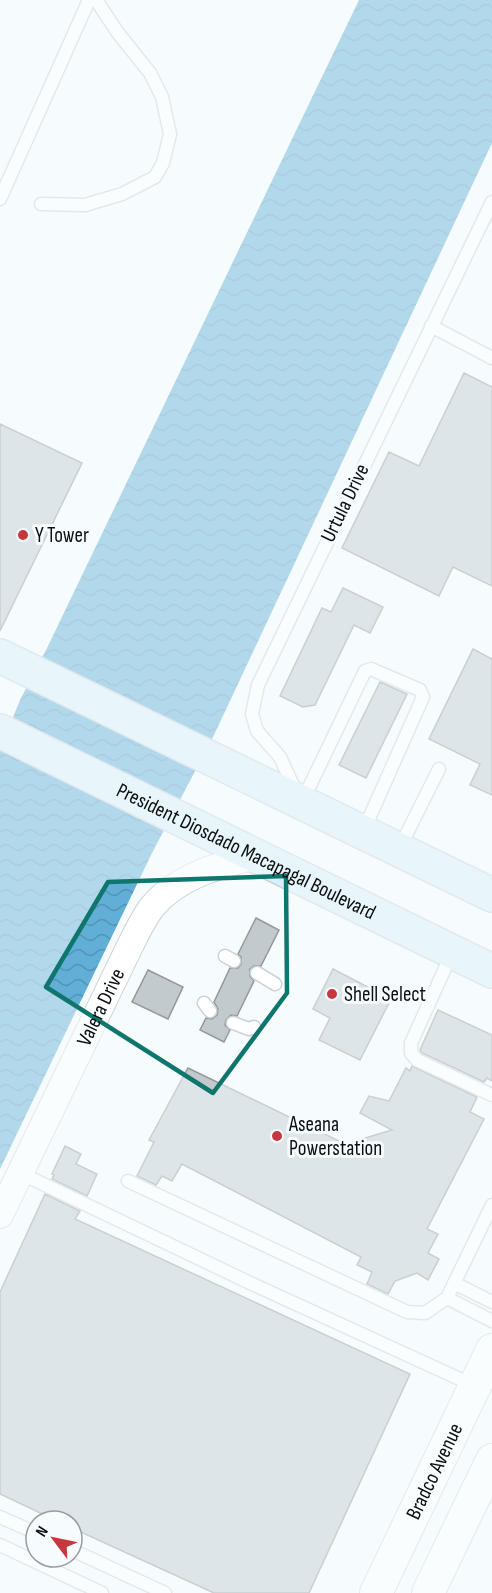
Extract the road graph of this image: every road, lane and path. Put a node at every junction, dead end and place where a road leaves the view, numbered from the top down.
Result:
1 (89, 0) edge
2 (96, 0) edge
3 (0, 199) edge
4 (492, 202) edge
5 (41, 204) dead end
6 (431, 326) junction
7 (492, 358) edge
8 (0, 650) edge
9 (0, 656) edge
10 (2, 732) edge
11 (439, 769) dead end
12 (302, 803) junction
13 (363, 833) junction
14 (399, 850) junction
15 (256, 856) junction
16 (492, 895) edge
17 (469, 960) edge
18 (257, 973) dead end
19 (275, 984) dead end
20 (492, 985) edge
21 (233, 1023) dead end
22 (254, 1027) dead end
23 (492, 1095) edge
24 (20, 1173) junction
25 (128, 1181) dead end
26 (492, 1205) edge
27 (0, 1215) edge
28 (454, 1283) junction
29 (447, 1298) junction
30 (492, 1302) edge
31 (492, 1321) edge
32 (492, 1350) edge
33 (475, 1386) junction
34 (442, 1457) junction
35 (492, 1460) edge
36 (0, 1517) edge
37 (24, 1528) edge
38 (0, 1545) edge
39 (450, 1548) junction
40 (84, 1556) edge
41 (102, 1593) edge
42 (165, 1593) edge
43 (376, 1593) edge
44 (428, 1593) edge

1 - 3 lane
2 - 5 lane
4 - 6 lane, Urtula Drive
6 - 7 lane
6 - 12 lane, Urtula Drive
8 - 9 lane
9 - 12 main road
10 - 15 main road, President Diosdado Macapagal Boulevard
11 - 14 lane
12 - 13 main road
12 - 13 lane
13 - 14 main road
14 - 16 main road
15 - 17 main road, President Diosdado Macapagal Boulevard
15 - 24 street, Valera Drive
17 - 20 main road, President Diosdado Macapagal Boulevard
17 - 23 lane
18 - 19 lane
21 - 22 lane
24 - 27 street, Valera Drive
24 - 33 lane
25 - 29 lane
26 - 28 lane
28 - 29 lane
28 - 30 lane
29 - 31 lane
32 - 33 street, Bradco Avenue
33 - 34 street, Bradco Avenue
34 - 39 street
34 - 43 street, Bradco Avenue
35 - 39 street
36 - 37 lane
38 - 41 lane
39 - 44 street
40 - 42 lane

